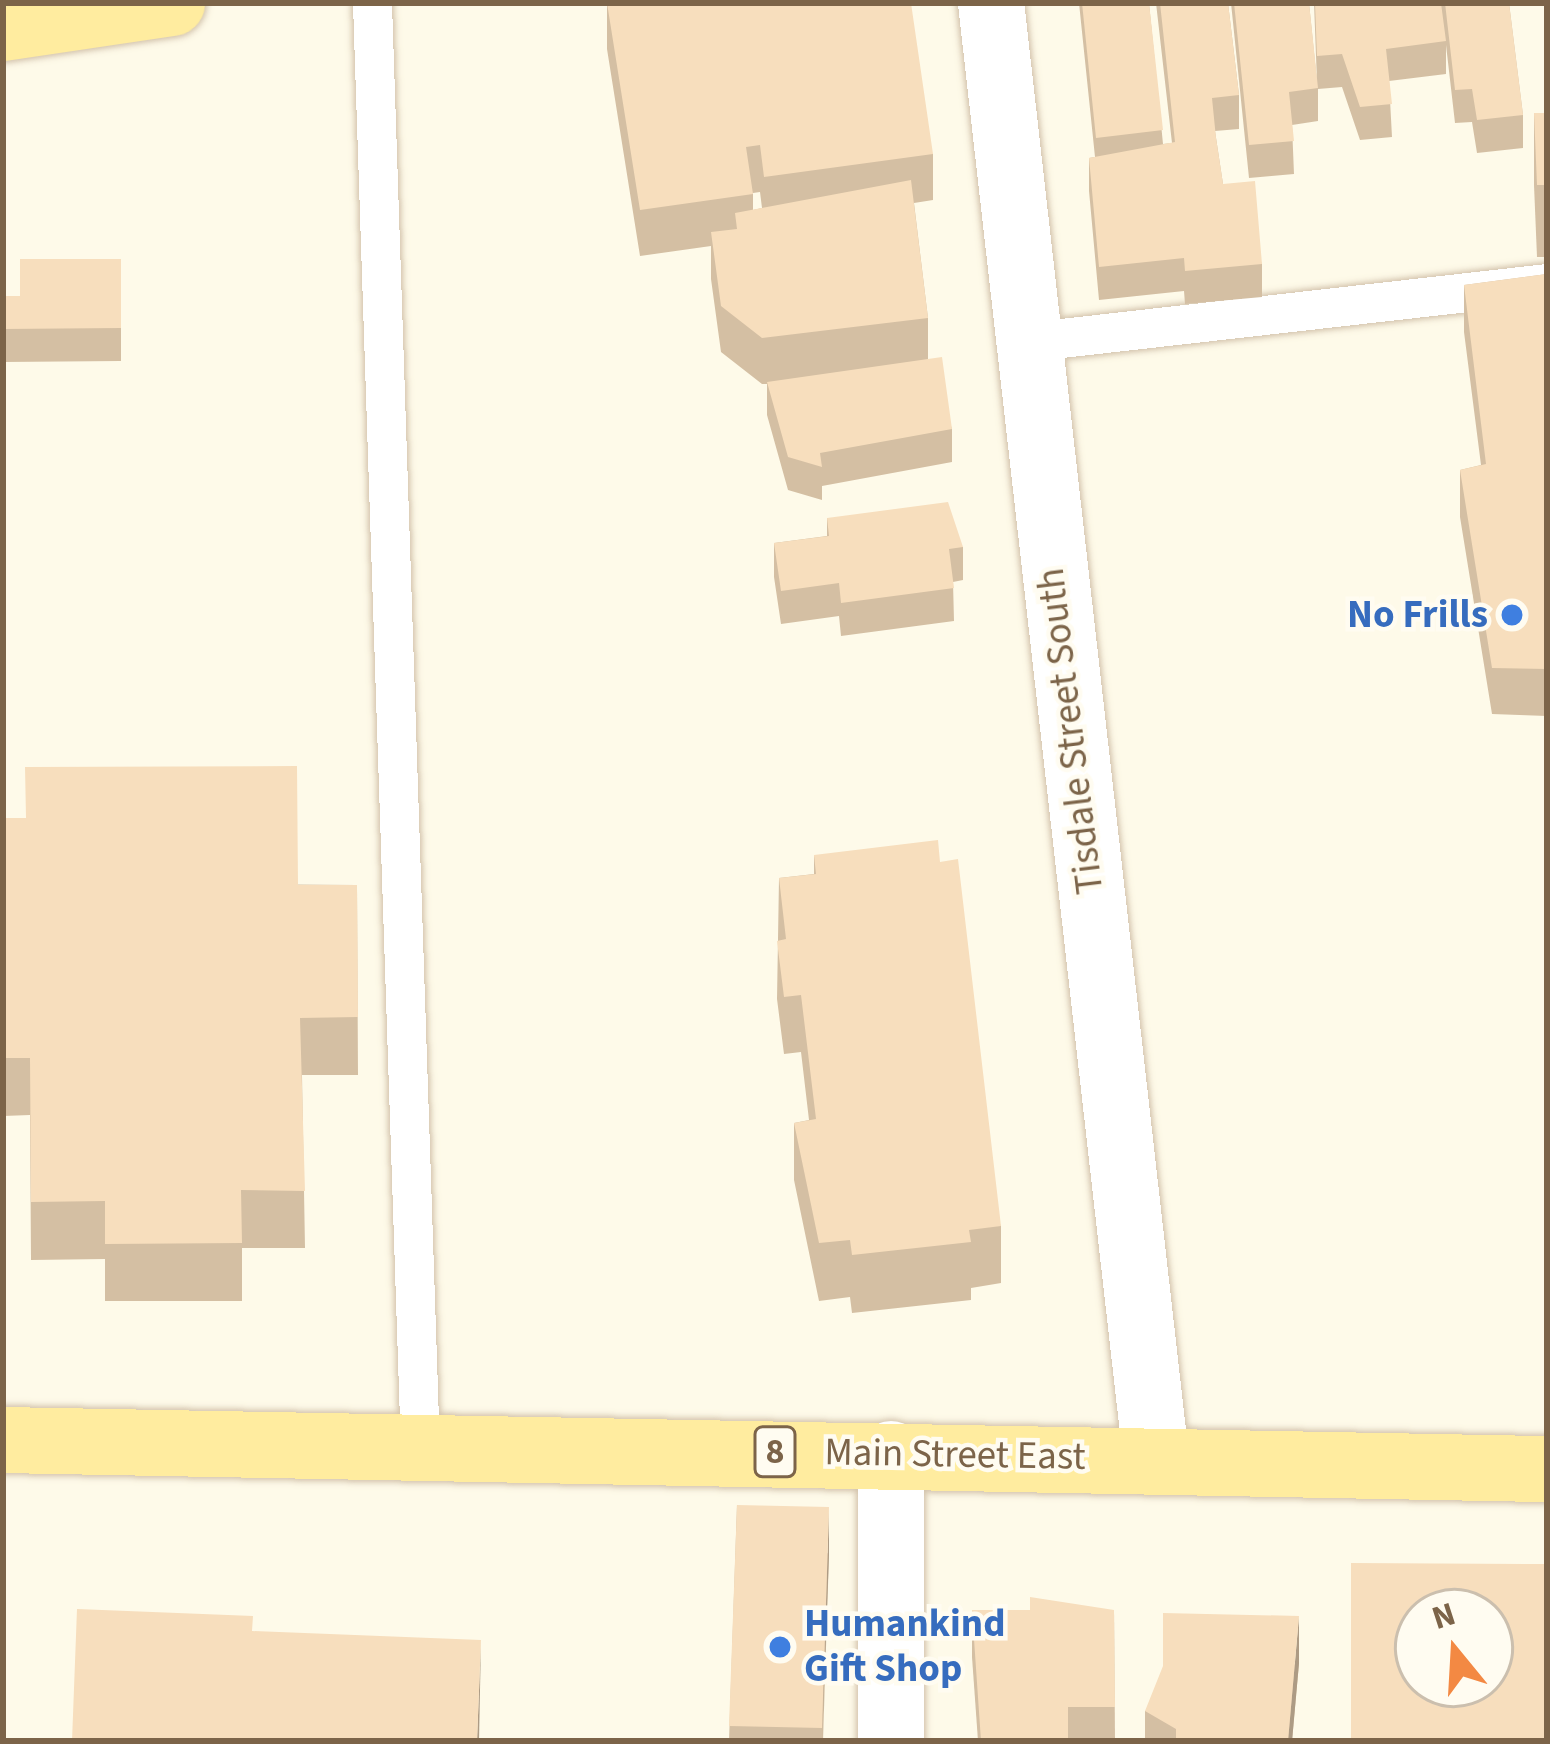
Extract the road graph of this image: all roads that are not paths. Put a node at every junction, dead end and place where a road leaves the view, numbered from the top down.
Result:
1 (172, 3) edge
2 (372, 3) edge
3 (991, 3) edge
4 (3, 28) edge
5 (1547, 283) edge
6 (1026, 342) junction
7 (3, 1440) edge
8 (420, 1447) junction
9 (891, 1454) junction
10 (1156, 1460) junction
11 (1547, 1469) edge
12 (891, 1741) edge

1 - 4 main road
2 - 8 lane
3 - 6 street, Tisdale Street South
5 - 6 lane
6 - 10 street, Tisdale Street South
7 - 8 main road, Main Street East / 8
8 - 9 main road, Main Street East / 8
9 - 10 main road, Main Street East / 8
9 - 12 street
10 - 11 main road, Main Street East / 8

